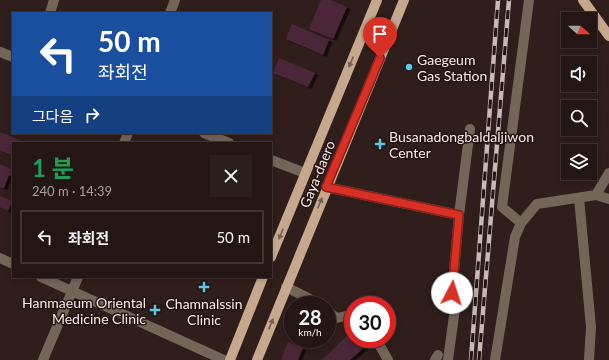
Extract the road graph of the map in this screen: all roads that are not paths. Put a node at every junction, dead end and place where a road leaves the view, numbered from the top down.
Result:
1 (54, 0) edge
2 (175, 0) edge
3 (377, 0) edge
4 (404, 0) edge
5 (529, 0) edge
6 (583, 0) edge
7 (50, 12) edge
8 (170, 12) edge
9 (609, 36) edge
10 (0, 52) edge
11 (12, 57) edge
12 (470, 129) dead end
13 (206, 134) edge
14 (226, 142) edge
15 (272, 160) edge
16 (305, 173) junction
17 (609, 173) edge
18 (326, 187) junction
19 (596, 195) junction
20 (579, 198) junction
21 (609, 199) edge
22 (459, 215) junction
23 (521, 223) junction
24 (272, 256) edge
25 (0, 258) edge
26 (12, 264) edge
27 (43, 278) edge
28 (78, 278) edge
29 (263, 278) edge
30 (286, 287) junction
31 (73, 292) junction
32 (304, 296) edge
33 (381, 348) edge
34 (43, 360) edge
35 (224, 360) edge
36 (230, 360) edge
37 (257, 360) edge
38 (388, 360) edge
39 (448, 360) edge
40 (495, 360) edge
41 (589, 360) edge

1 - 7 street
2 - 8 street
3 -> 16 main road, Gaya-daero
4 - 18 main road, Gaya-daero
5 - 23 street
6 - 9 main road
10 - 11 street
12 - 22 street
13 - 14 street
15 - 16 street
16 -> 24 main road, Gaya-daero
17 - 19 street
18 - 22 street
30 -> 18 main road, Gaya-daero
19 - 20 street
19 - 21 street
20 - 23 street
20 - 41 street
22 - 39 street
23 - 40 street
25 - 26 street
27 - 31 street
28 - 31 street
29 - 36 main road
30 - 32 street
37 -> 30 main road, Gaya-daero
31 - 34 street
31 - 35 street
33 - 38 street

